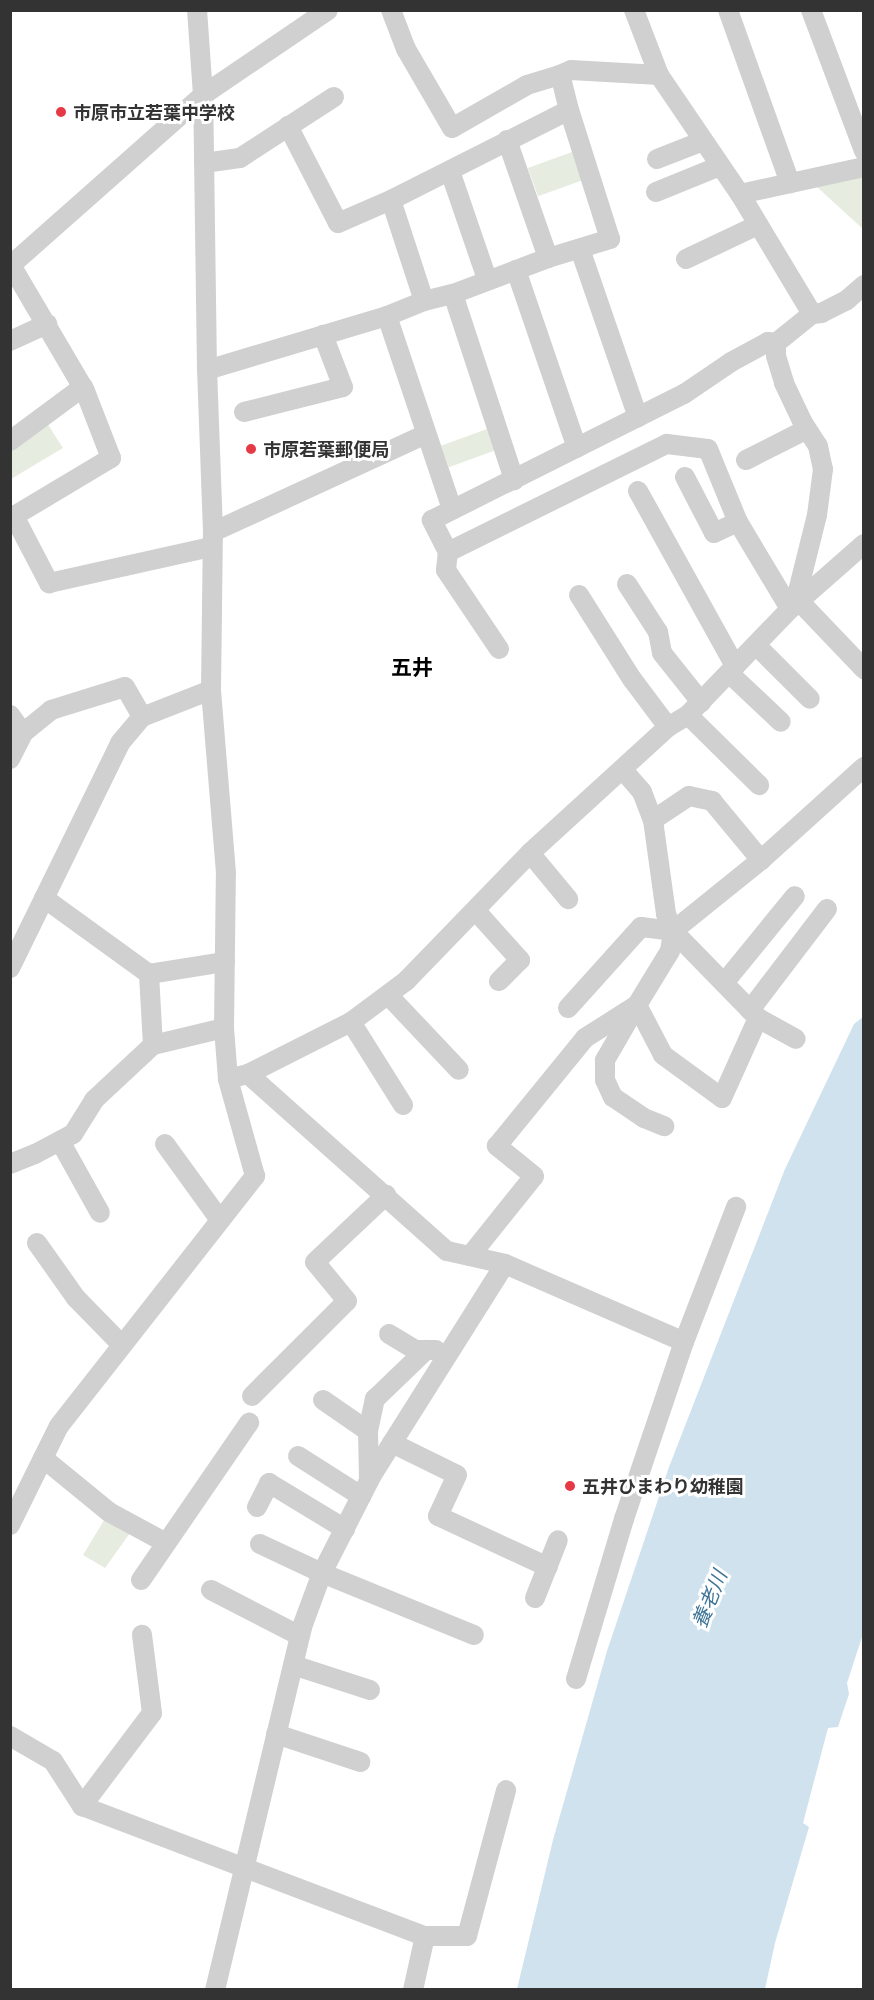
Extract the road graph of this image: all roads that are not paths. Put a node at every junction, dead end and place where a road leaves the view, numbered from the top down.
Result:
1 (197, 10) edge
2 (328, 10) edge
3 (391, 10) edge
4 (634, 10) edge
5 (728, 10) edge
6 (811, 10) edge
7 (561, 75) junction
8 (659, 75) junction
9 (203, 95) junction
10 (333, 97) dead end
11 (569, 110) junction
12 (288, 126) junction
13 (507, 140) junction
14 (703, 141) junction
15 (864, 151) edge
16 (657, 159) dead end
17 (204, 164) junction
18 (720, 166) junction
19 (864, 168) edge
20 (450, 171) junction
21 (790, 183) junction
22 (656, 192) dead end
23 (740, 194) junction
24 (391, 200) junction
25 (758, 225) junction
26 (580, 249) junction
27 (548, 258) junction
28 (686, 259) dead end
29 (11, 266) edge
30 (516, 270) junction
31 (487, 279) junction
32 (864, 285) edge
33 (453, 294) junction
34 (423, 301) junction
35 (812, 314) junction
36 (387, 316) junction
37 (47, 324) junction
38 (323, 335) junction
39 (10, 341) edge
40 (776, 343) junction
41 (207, 370) junction
42 (83, 387) junction
43 (244, 412) dead end
44 (638, 417) junction
45 (807, 429) junction
46 (426, 434) junction
47 (10, 441) edge
48 (577, 448) junction
49 (746, 460) dead end
50 (685, 477) dead end
51 (514, 480) junction
52 (638, 491) dead end
53 (452, 509) junction
54 (12, 512) edge
55 (738, 522) junction
56 (212, 539) junction
57 (864, 544) edge
58 (448, 552) junction
59 (627, 584) dead end
60 (579, 595) dead end
61 (795, 605) junction
62 (756, 645) junction
63 (499, 649) dead end
64 (732, 669) junction
65 (864, 669) edge
66 (211, 690) junction
67 (810, 699) dead end
68 (695, 708) junction
69 (10, 715) edge
70 (142, 717) junction
71 (781, 722) dead end
72 (668, 727) junction
73 (23, 733) junction
74 (10, 759) edge
75 (864, 767) edge
76 (623, 770) junction
77 (759, 785) dead end
78 (653, 820) junction
79 (530, 854) junction
80 (761, 860) junction
81 (795, 896) dead end
82 (44, 898) junction
83 (568, 899) dead end
84 (827, 909) dead end
85 (476, 911) junction
86 (673, 930) junction
87 (225, 962) junction
88 (10, 968) edge
89 (149, 974) junction
90 (499, 981) dead end
91 (724, 983) junction
92 (388, 995) junction
93 (637, 1005) junction
94 (568, 1008) dead end
95 (754, 1014) junction
96 (351, 1022) junction
97 (224, 1028) junction
98 (796, 1039) dead end
99 (153, 1045) junction
100 (459, 1070) dead end
101 (248, 1074) junction
102 (228, 1078) junction
103 (403, 1105) dead end
104 (664, 1126) dead end
105 (60, 1141) junction
106 (165, 1144) dead end
107 (10, 1164) edge
108 (386, 1195) junction
109 (736, 1208) dead end
110 (100, 1213) dead end
111 (220, 1220) junction
112 (37, 1243) dead end
113 (470, 1256) junction
114 (505, 1264) junction
115 (389, 1334) dead end
116 (684, 1342) junction
117 (122, 1345) junction
118 (426, 1350) junction
119 (450, 1351) junction
120 (252, 1396) dead end
121 (323, 1400) dead end
122 (249, 1423) dead end
123 (368, 1431) junction
124 (392, 1443) junction
125 (298, 1456) dead end
126 (43, 1458) junction
127 (365, 1488) junction
128 (258, 1507) dead end
129 (10, 1525) edge
130 (345, 1528) junction
131 (558, 1540) dead end
132 (166, 1543) junction
133 (260, 1544) dead end
134 (548, 1567) junction
135 (322, 1573) junction
136 (141, 1580) dead end
137 (211, 1590) dead end
138 (535, 1598) dead end
139 (142, 1635) dead end
140 (474, 1635) dead end
141 (300, 1636) junction
142 (293, 1665) junction
143 (576, 1679) dead end
144 (370, 1690) dead end
145 (276, 1734) junction
146 (10, 1736) edge
147 (360, 1762) dead end
148 (506, 1790) dead end
149 (82, 1806) junction
150 (245, 1867) junction
151 (425, 1936) junction
152 (215, 1989) edge
153 (412, 1989) edge

1 - 9 street
2 - 9 street
3 - 7 street
4 - 8 street
5 - 21 street
6 - 15 street
7 - 8 street
7 - 11 street
8 - 14 street
9 - 17 street
9 - 29 street
10 - 12 street
11 - 13 street
11 - 26 street
12 - 17 street
12 - 24 street
13 - 20 street
13 - 27 street
14 - 16 street
14 - 18 street
17 - 41 street
18 - 22 street
18 - 23 street
19 - 21 street
20 - 24 street
20 - 31 street
21 - 23 street
23 - 25 street
24 - 34 street
25 - 28 street
25 - 35 street
26 - 27 street
26 - 44 street
27 - 30 street
29 - 37 street
30 - 31 street
30 - 48 street
31 - 33 street
32 - 35 street
33 - 34 street
33 - 51 street
34 - 36 street
35 - 40 street
36 - 38 street
36 - 46 street
37 - 39 street
37 - 42 street
38 - 41 street
38 - 43 street
40 - 44 street
40 - 45 street
41 - 56 street
42 - 47 street
42 - 54 street
44 - 48 street
45 - 49 street
45 - 61 street
46 - 53 street
46 - 56 street
48 - 51 street
50 - 55 street
51 - 53 street
52 - 64 street
53 - 58 street
54 - 56 street
55 - 58 street
55 - 61 street
56 - 66 street
57 - 61 street
58 - 63 street
59 - 68 street
60 - 72 street
61 - 62 street
61 - 65 street
62 - 64 street
62 - 67 street
64 - 68 street
64 - 71 street
66 - 70 street
66 - 87 street
68 - 72 street
68 - 77 street
69 - 73 street
70 - 73 street
70 - 82 street
72 - 76 street
73 - 74 street
75 - 80 street
76 - 78 street
76 - 79 street
78 - 80 street
78 - 86 street
79 - 83 street
79 - 85 street
80 - 86 street
81 - 91 street
82 - 88 street
82 - 89 street
84 - 95 street
85 - 90 street
85 - 92 street
86 - 91 street
86 - 93 street
86 - 94 street
87 - 89 street
87 - 97 street
89 - 99 street
91 - 95 street
92 - 96 street
92 - 100 street
93 - 95 street
93 - 104 street
93 - 113 street
95 - 98 street
96 - 101 street
96 - 103 street
97 - 99 street
97 - 102 street
99 - 105 street
101 - 102 street
101 - 108 street
102 - 111 street
105 - 107 street
105 - 110 street
106 - 111 street
108 - 113 street
108 - 120 street
109 - 116 street
111 - 117 street
112 - 117 street
113 - 114 street
114 - 116 street
114 - 119 street
115 - 118 street
116 - 143 street
117 - 126 street
118 - 119 street
118 - 123 street
119 - 124 street
121 - 123 street
122 - 132 street
123 - 127 street
124 - 127 street
124 - 134 street
125 - 127 street
126 - 129 street
126 - 132 street
127 - 130 street
128 - 130 street
130 - 135 street
131 - 134 street
132 - 136 street
133 - 135 street
134 - 138 street
135 - 140 street
135 - 141 street
137 - 141 street
139 - 149 street
141 - 142 street
142 - 144 street
142 - 145 street
145 - 147 street
145 - 150 street
146 - 149 street
148 - 151 street
149 - 150 street
150 - 151 street
150 - 152 street
151 - 153 street

